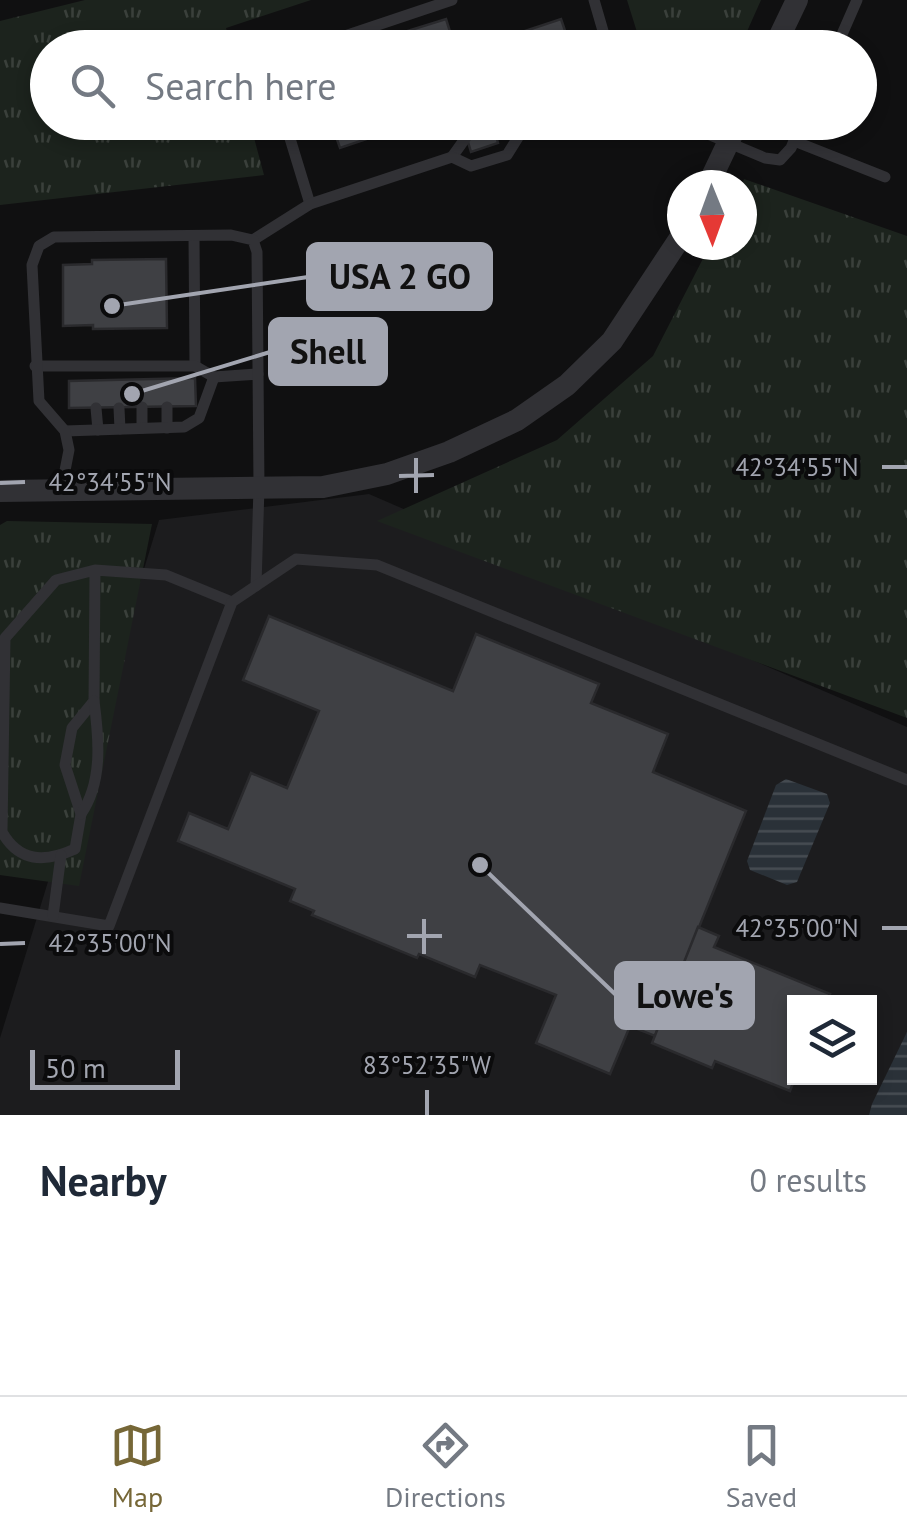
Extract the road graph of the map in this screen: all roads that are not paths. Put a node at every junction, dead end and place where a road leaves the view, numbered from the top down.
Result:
1 (452, 0) edge
2 (594, 0) edge
3 (797, 0) edge
4 (857, 0) edge
5 (363, 30) edge
6 (603, 30) edge
7 (783, 30) edge
8 (844, 30) edge
9 (290, 140) edge
10 (465, 140) edge
11 (516, 140) edge
12 (730, 140) edge
13 (742, 140) edge
14 (794, 140) joint
15 (452, 157) junction
16 (715, 170) edge
17 (886, 177) dead end
18 (310, 204) junction
19 (194, 236) junction
20 (254, 240) junction
21 (667, 258) edge
22 (35, 366) junction
23 (195, 366) junction
24 (258, 374) junction
25 (214, 377) junction
26 (142, 407) dead end
27 (166, 407) dead end
28 (96, 408) dead end
29 (118, 408) dead end
30 (142, 428) junction
31 (167, 428) junction
32 (98, 430) junction
33 (120, 430) junction
34 (64, 432) junction
35 (260, 487) junction
36 (61, 491) junction
37 (0, 492) edge
38 (96, 570) junction
39 (256, 586) junction
40 (232, 602) junction
41 (94, 701) junction
42 (907, 780) edge
43 (81, 814) junction
44 (61, 855) junction
45 (0, 908) edge
46 (53, 916) junction

1 - 5 lane
2 - 6 lane
3 - 7 street
4 - 8 lane
9 - 18 lane
10 - 15 lane
11 - 15 lane
12 - 16 street
13 - 14 lane
14 - 17 lane
15 - 18 lane
18 - 20 lane
19 - 20 lane
19 - 22 lane
19 - 23 lane
20 - 24 lane
21 - 35 street
22 - 23 lane
22 - 34 lane
23 - 25 lane
24 - 25 lane
24 - 35 lane
25 - 31 lane
26 - 30 lane
27 - 31 lane
28 - 32 lane
29 - 33 lane
30 - 31 lane
30 - 33 lane
32 - 33 lane
32 - 34 lane
34 - 36 lane
35 - 36 street
35 - 39 lane
36 - 37 street
38 - 40 lane
38 - 41 lane
38 - 44 lane
39 - 40 lane
39 - 42 lane
40 - 46 lane
41 - 43 lane
41 - 43 lane
43 - 44 lane
44 - 46 lane
45 - 46 lane

